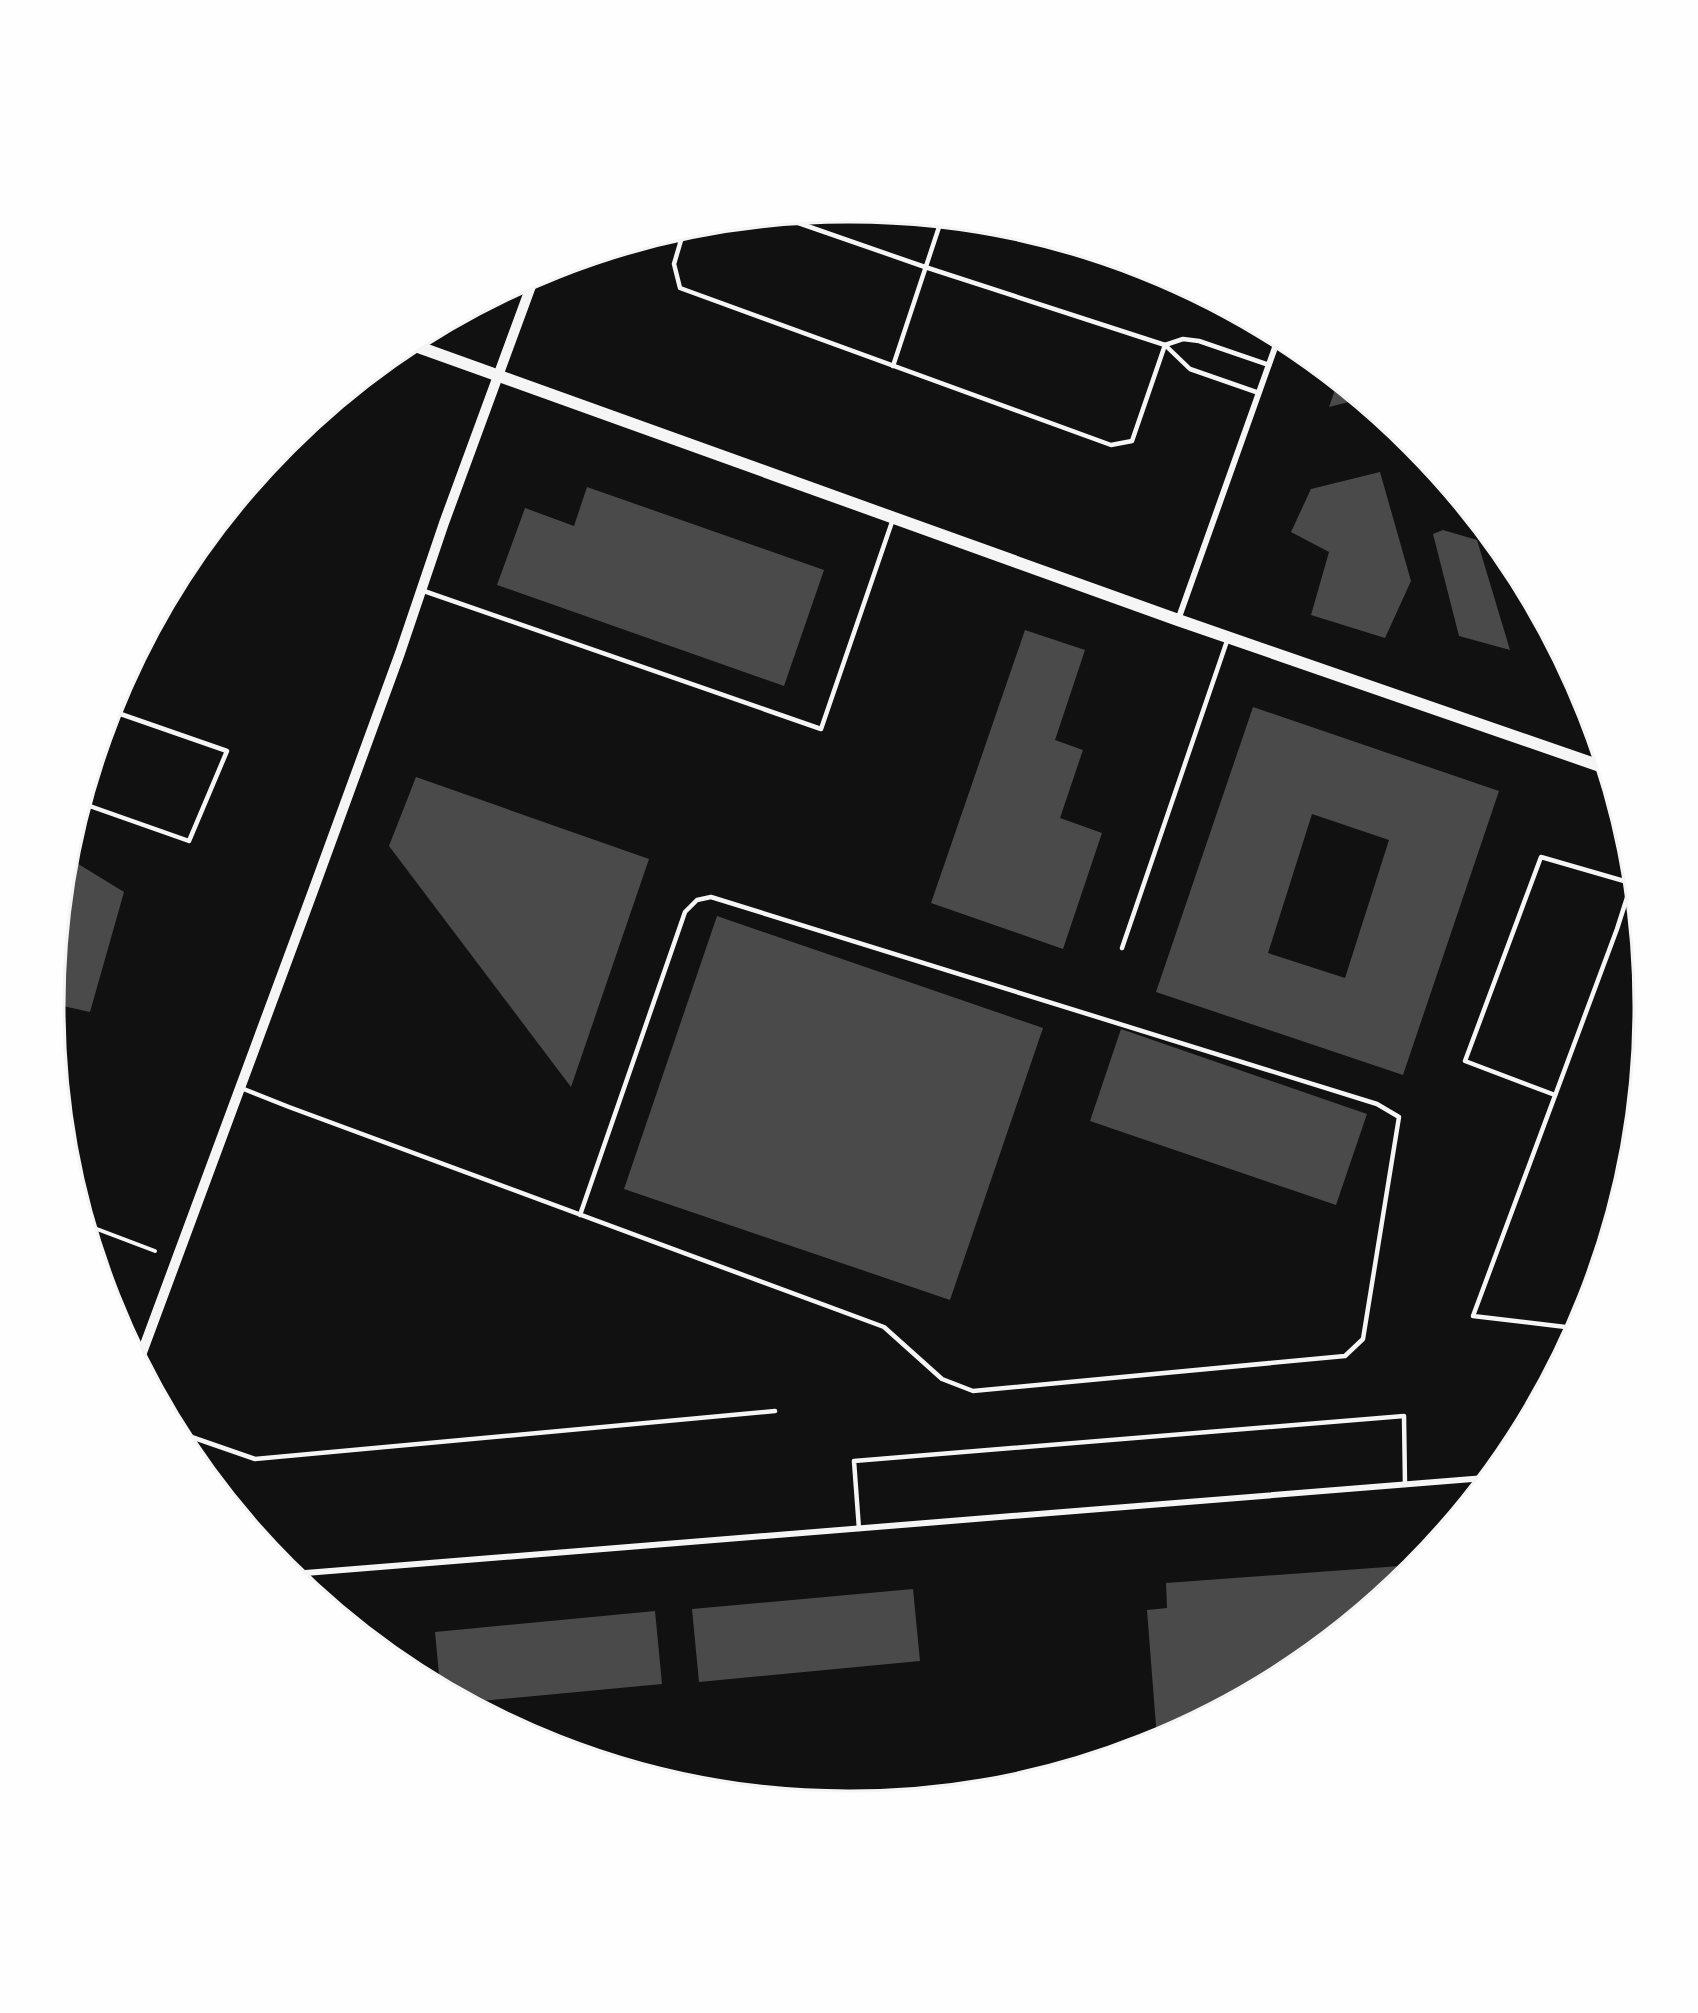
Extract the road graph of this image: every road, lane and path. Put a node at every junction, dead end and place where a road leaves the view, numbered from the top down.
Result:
1 (801, 224) edge
2 (938, 228) edge
3 (681, 241) edge
4 (925, 267) junction
5 (529, 291) edge
6 (1165, 345) junction
7 (422, 348) edge
8 (1275, 348) edge
9 (1269, 365) junction
10 (893, 366) junction
11 (498, 376) junction
12 (1259, 393) junction
13 (894, 518) junction
14 (421, 590) junction
15 (1178, 620) junction
16 (1228, 638) junction
17 (121, 714) edge
18 (1595, 764) edge
19 (90, 806) edge
20 (1623, 879) edge
21 (1626, 900) edge
22 (1122, 948) dead end
23 (241, 1088) junction
24 (1555, 1095) junction
25 (580, 1215) junction
26 (97, 1229) edge
27 (176, 1259) junction
28 (1565, 1327) edge
29 (143, 1349) edge
30 (775, 1412) dead end
31 (195, 1438) edge
32 (1475, 1479) edge
33 (1405, 1485) junction
34 (859, 1529) junction
35 (307, 1573) edge

1 - 4 lane
2 - 4 lane
3 - 10 lane
4 - 6 lane
4 - 10 lane
5 - 11 street
6 - 9 lane
6 - 10 lane
6 - 12 lane
7 - 11 main road
8 - 9 street
9 - 12 street
11 - 13 main road
11 - 14 street
12 - 15 street
13 - 14 lane
13 - 15 main road
14 - 23 street
15 - 16 main road
16 - 18 main road
16 - 22 lane
17 - 19 lane
20 - 24 lane
21 - 24 lane
23 - 25 lane
23 - 27 street
24 - 28 lane
25 - 25 lane
26 - 27 path
27 - 29 street
30 - 31 lane
32 - 33 street
33 - 34 street
33 - 34 lane
34 - 35 street

